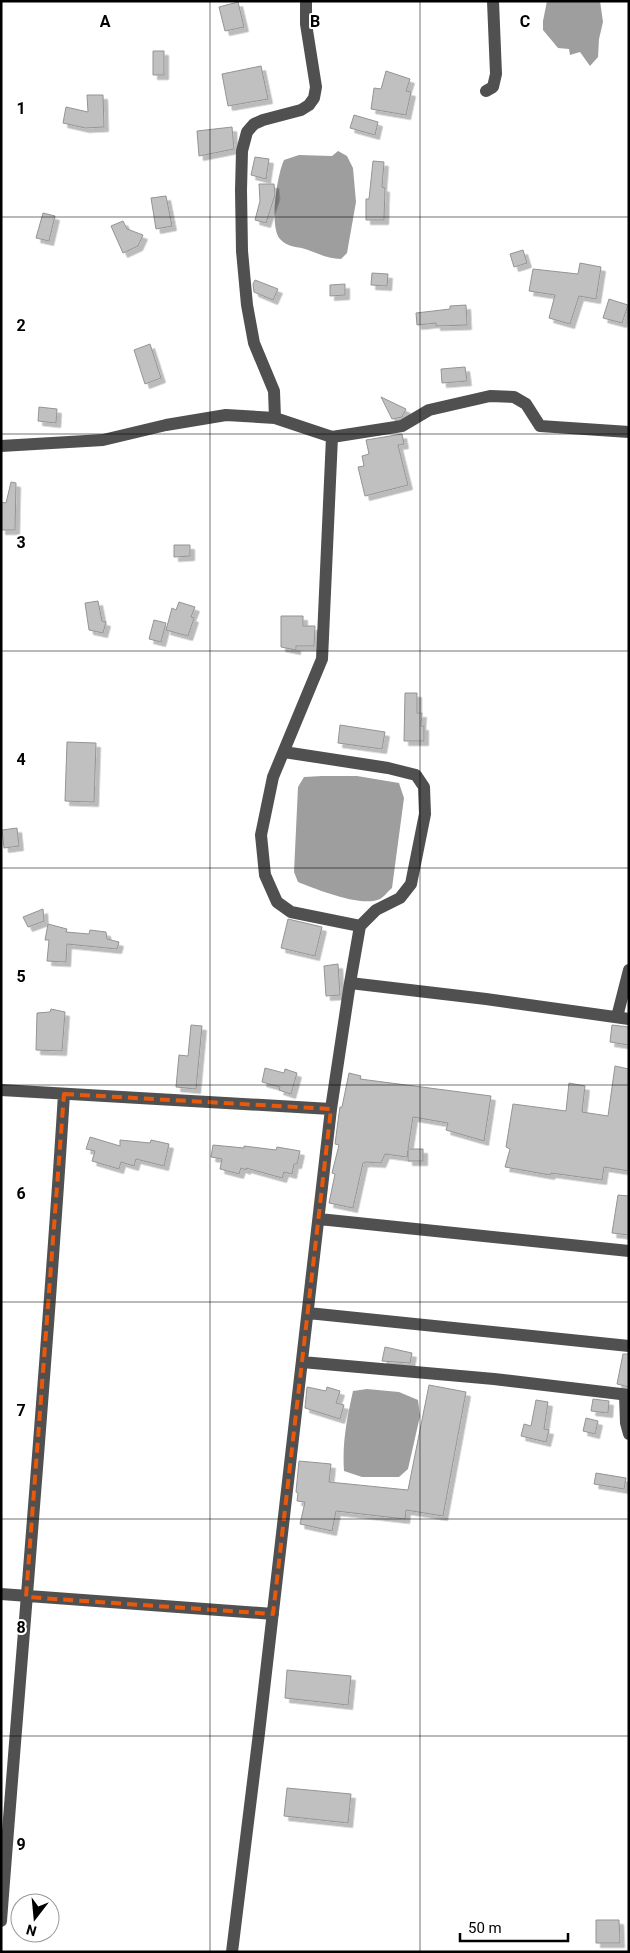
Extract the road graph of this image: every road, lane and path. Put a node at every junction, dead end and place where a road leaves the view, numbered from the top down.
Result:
1 (306, 1) edge
2 (493, 1) edge
3 (486, 91) dead end
4 (275, 418) junction
5 (629, 432) edge
6 (332, 437) junction
7 (1, 446) edge
8 (284, 752) junction
9 (360, 926) junction
10 (629, 970) edge
11 (350, 983) junction
12 (623, 1018) edge
13 (1, 1090) edge
14 (64, 1094) junction
15 (331, 1109) junction
16 (319, 1219) junction
17 (629, 1251) edge
18 (308, 1313) junction
19 (629, 1346) edge
20 (302, 1362) junction
21 (627, 1395) edge
22 (629, 1434) edge
23 (1, 1594) edge
24 (26, 1597) junction
25 (273, 1614) junction
26 (1, 1921) edge
27 (232, 1952) edge

1 - 4 street
2 - 3 street
4 - 6 street
4 - 7 street
5 - 6 street
6 - 8 street
8 - 9 street
8 - 9 street
9 - 11 street
10 - 12 street
11 - 12 street
11 - 15 street
13 - 14 street
14 - 15 street
14 - 24 street
15 - 16 street
16 - 17 street
16 - 18 street
18 - 19 street
18 - 20 street
20 - 21 street
20 - 25 street
21 - 22 street
23 - 24 street
24 - 25 street
24 - 26 street
25 - 27 street

